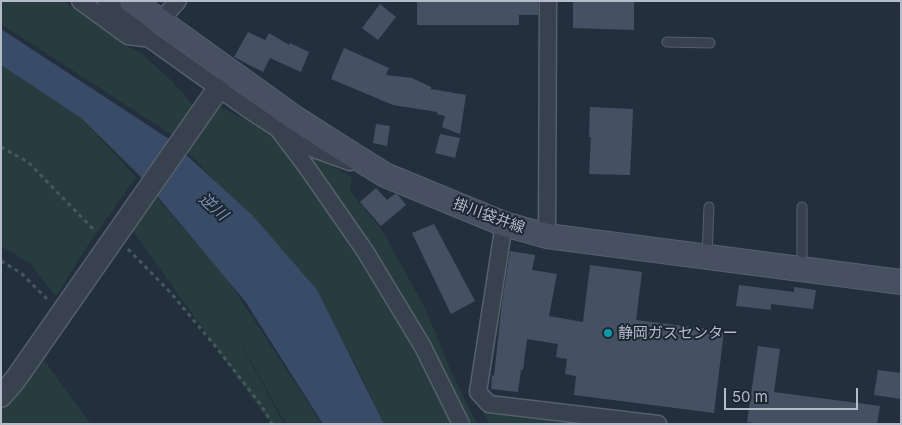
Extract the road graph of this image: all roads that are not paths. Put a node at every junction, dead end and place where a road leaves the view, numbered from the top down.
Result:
1 (80, 1) edge
2 (106, 1) edge
3 (132, 1) edge
4 (178, 1) edge
5 (548, 1) edge
6 (154, 29) junction
7 (667, 42) dead end
8 (710, 44) dead end
9 (213, 95) junction
10 (278, 129) junction
11 (385, 174) junction
12 (709, 206) dead end
13 (802, 207) dead end
14 (504, 224) junction
15 (547, 236) junction
16 (707, 256) junction
17 (802, 269) junction
18 (901, 282) edge
19 (1, 396) edge
20 (461, 424) edge
21 (658, 424) edge

1 - 6 street
2 - 6 street
3 - 6 main road, 掛川袋井線
4 - 6 street
5 - 15 street
6 - 9 street
6 - 11 main road, 掛川袋井線
7 - 8 lane
9 - 10 street
9 - 19 street
10 - 11 street
10 - 20 street
11 - 14 main road, 掛川袋井線
12 - 16 lane
13 - 17 lane
14 - 15 main road, 掛川袋井線
14 - 21 street
15 - 16 main road, 掛川袋井線
16 - 17 main road, 掛川袋井線
17 - 18 main road, 掛川袋井線

